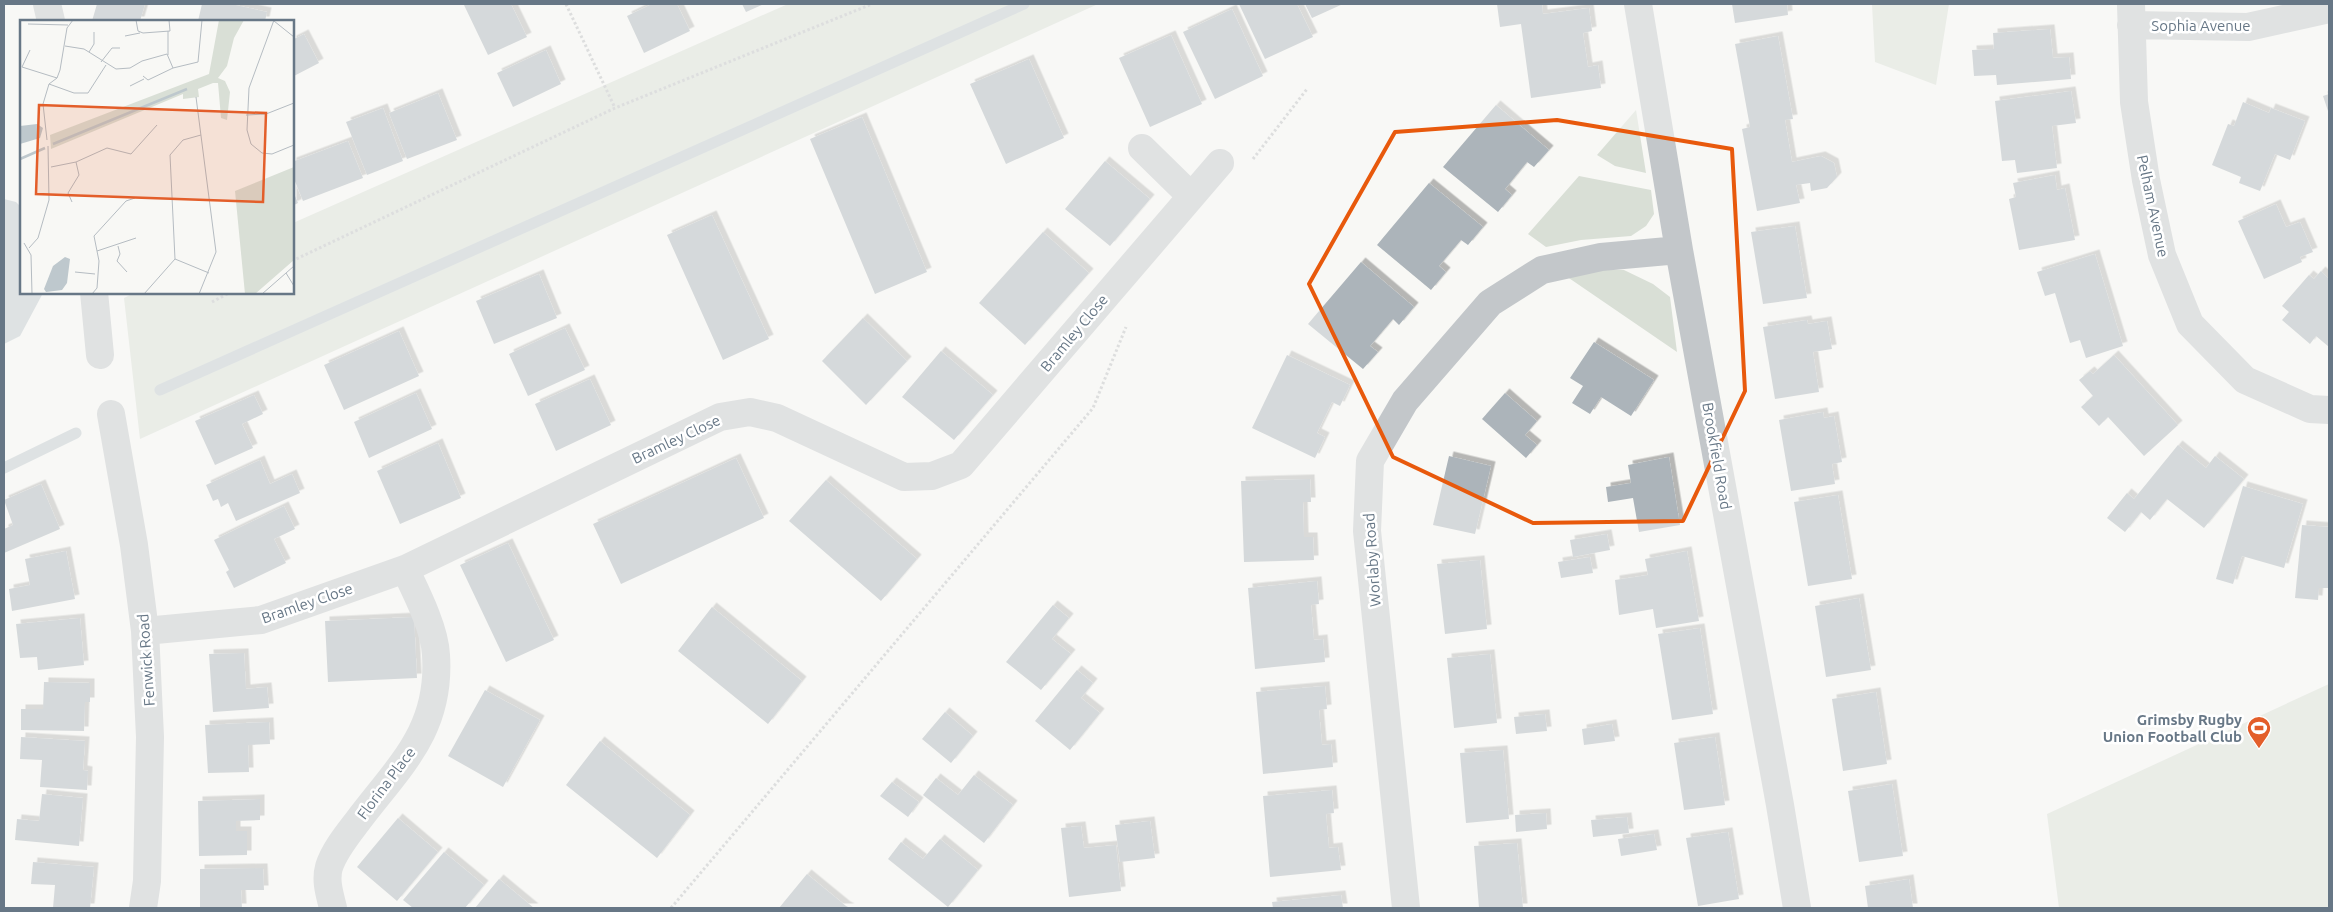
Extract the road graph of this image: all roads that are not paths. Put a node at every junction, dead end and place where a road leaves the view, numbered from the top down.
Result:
1 (47, 4) edge
2 (1638, 4) edge
3 (2329, 9) edge
4 (2131, 14) edge
5 (51, 20) edge
6 (1142, 148) dead end
7 (1220, 163) dead end
8 (1191, 196) junction
9 (1679, 250) junction
10 (94, 294) edge
11 (100, 355) dead end
12 (2329, 410) edge
13 (111, 414) dead end
14 (405, 569) junction
15 (146, 631) junction
16 (143, 908) edge
17 (333, 908) edge
18 (1406, 908) edge
19 (1797, 908) edge

1 - 5 street
2 - 9 street, Brookfield Road
3 - 4 street, Sophia Avenue
4 - 12 street, Pelham Avenue
6 - 8 street
7 - 8 street, Bramley Close
8 - 14 street, Bramley Close
9 - 18 street, Worlaby Road
9 - 19 street, Brookfield Road
10 - 11 street
13 - 15 street, Fenwick Road
14 - 15 street, Bramley Close
14 - 17 street, Florina Place
15 - 16 street, Fenwick Road

